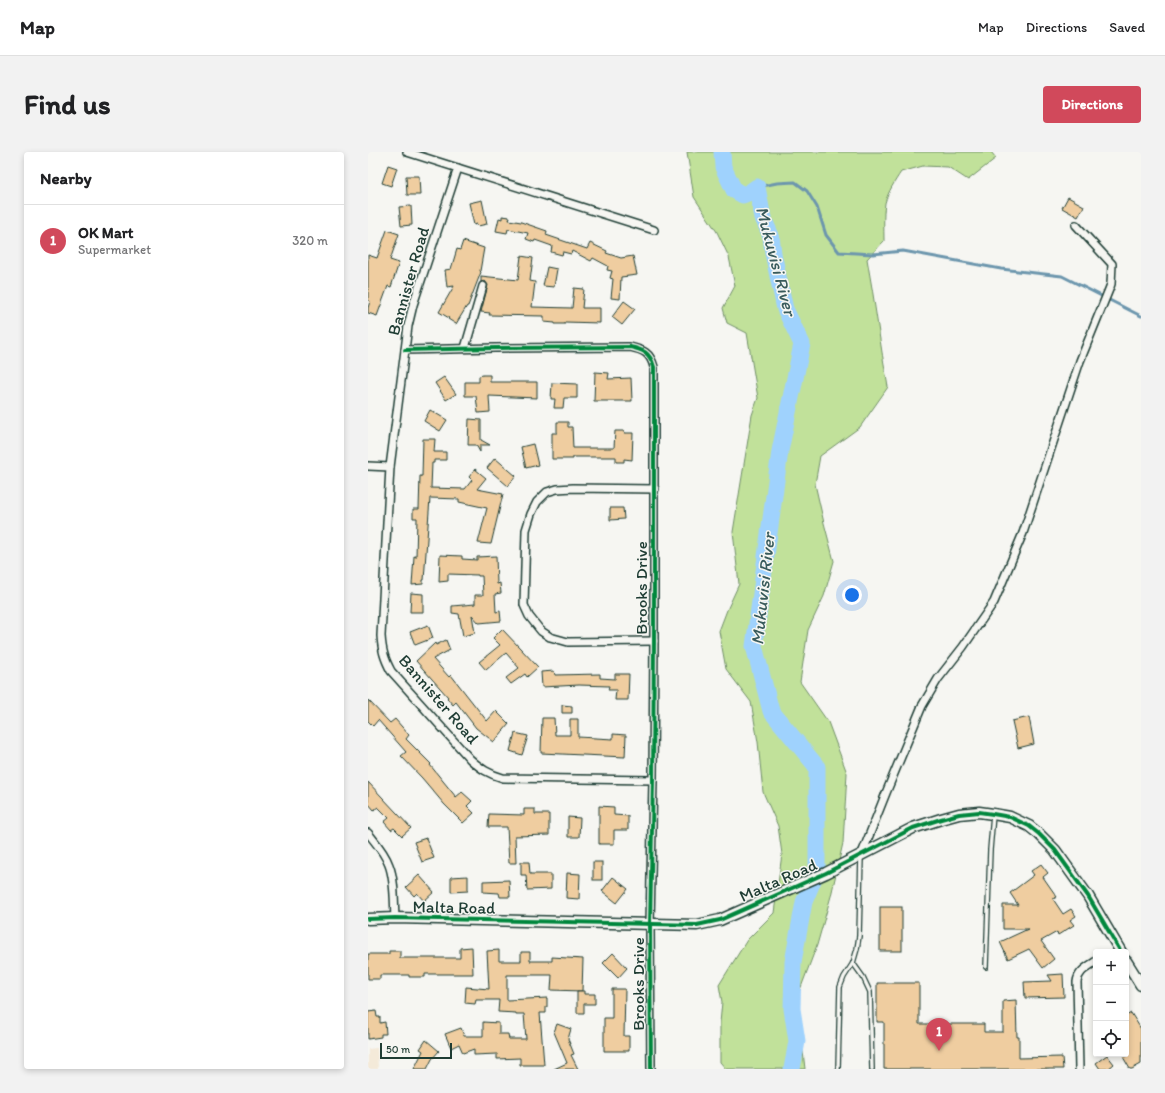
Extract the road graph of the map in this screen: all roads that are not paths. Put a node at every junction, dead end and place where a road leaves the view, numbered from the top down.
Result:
1 (407, 152) edge
2 (458, 168) junction
3 (1076, 225) dead end
4 (654, 230) dead end
5 (483, 286) dead end
6 (465, 348) junction
7 (405, 350) junction
8 (368, 466) edge
9 (390, 467) junction
10 (655, 489) junction
11 (654, 641) junction
12 (653, 780) junction
13 (994, 814) junction
14 (368, 833) edge
15 (861, 856) junction
16 (395, 918) junction
17 (368, 919) edge
18 (650, 924) junction
19 (1116, 949) edge
20 (852, 963) junction
21 (1093, 963) edge
22 (1129, 966) edge
23 (986, 967) dead end
24 (1141, 985) edge
25 (651, 1069) edge
26 (838, 1069) edge
27 (872, 1069) edge
28 (1079, 1069) edge

1 - 2 street
2 - 4 street
2 - 7 street, Bannister Road
3 - 15 street
5 - 6 street
6 - 7 street, Brooks Drive
6 - 10 street, Brooks Drive
7 - 9 street, Bannister Road
8 - 9 street
9 - 12 street, Bannister Road
10 - 11 street, Brooks Drive
10 - 11 street
11 - 12 street, Brooks Drive
12 - 18 street, Brooks Drive
13 - 15 street, Malta Road
13 - 19 street, Malta Road
13 - 23 lane
14 - 16 street
15 - 18 street, Malta Road
15 - 20 lane
16 - 17 street, Malta Road
16 - 18 street, Malta Road
18 - 25 street, Brooks Drive
20 - 26 lane
20 - 27 lane
21 - 28 street
22 - 24 street

